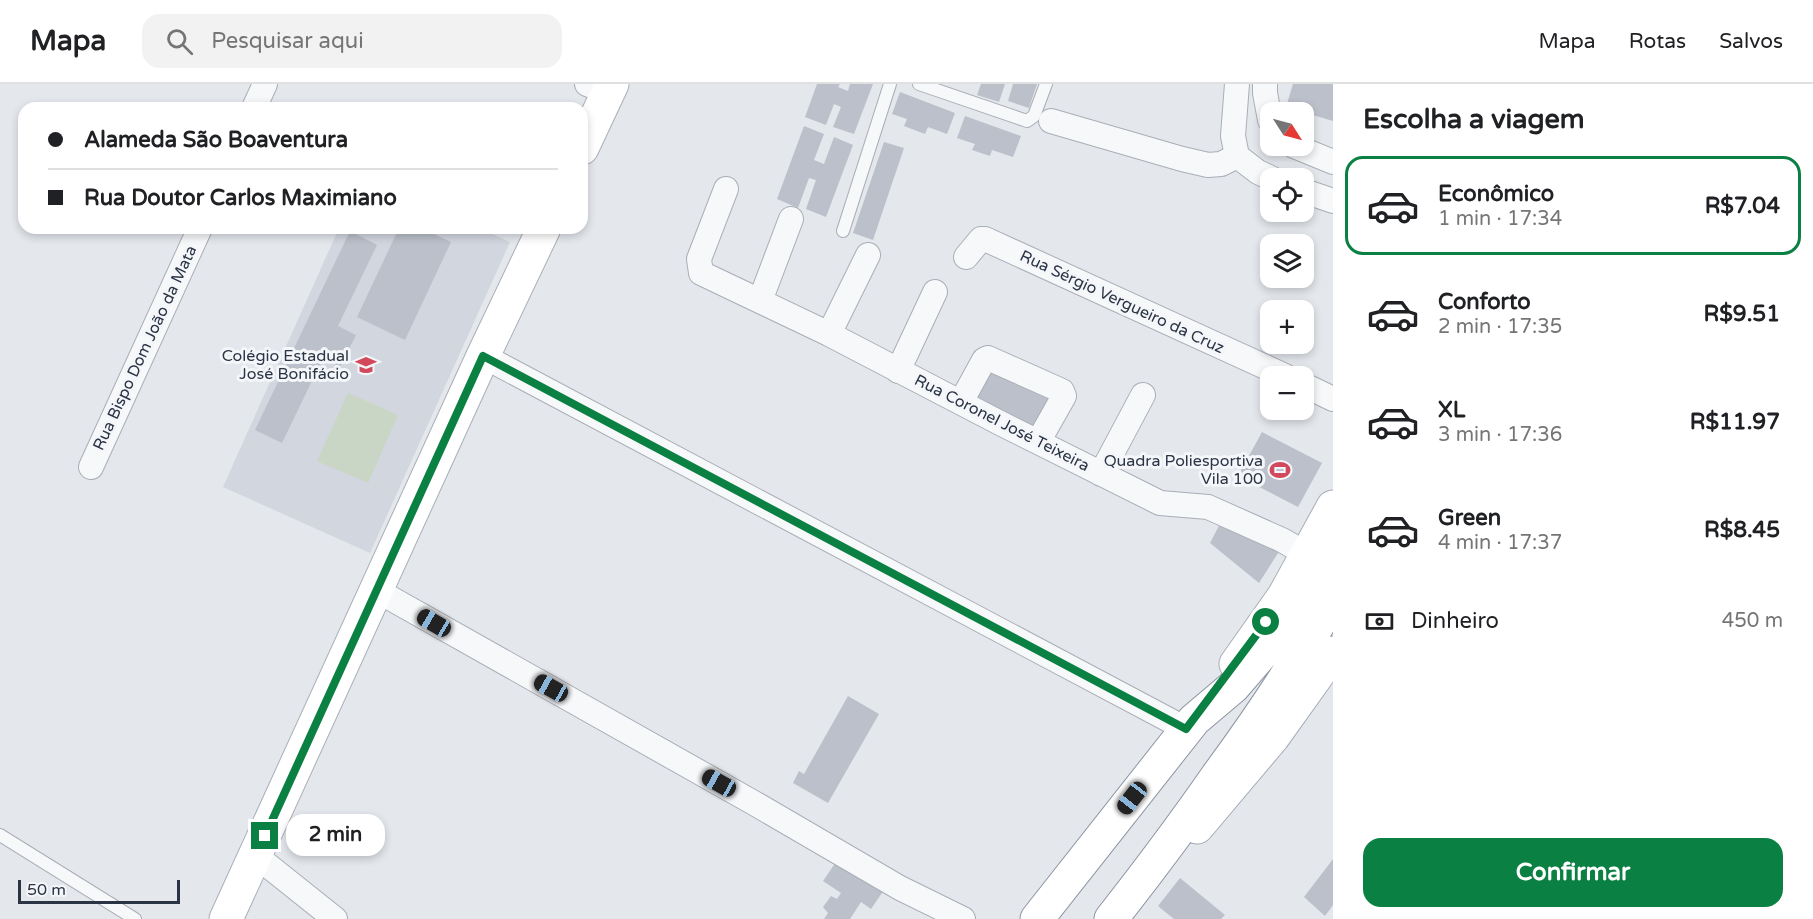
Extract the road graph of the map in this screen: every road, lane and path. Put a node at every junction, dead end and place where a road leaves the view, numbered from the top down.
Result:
1 (265, 84) edge
2 (890, 84) edge
3 (919, 84) edge
4 (1046, 84) edge
5 (1237, 84) edge
6 (1265, 84) edge
7 (603, 87) edge
8 (257, 102) edge
9 (1266, 102) edge
10 (1051, 120) dead end
11 (588, 131) edge
12 (1314, 154) edge
13 (1237, 156) junction
14 (1333, 162) edge
15 (1260, 173) edge
16 (726, 189) dead end
17 (1314, 194) edge
18 (1333, 201) edge
19 (791, 219) dead end
20 (843, 231) dead end
21 (197, 234) edge
22 (541, 234) edge
23 (868, 255) dead end
24 (966, 257) dead end
25 (935, 292) dead end
26 (760, 301) junction
27 (829, 334) junction
28 (483, 356) junction
29 (1263, 366) edge
30 (898, 371) junction
31 (1314, 390) edge
32 (1143, 395) dead end
33 (1333, 399) edge
34 (961, 402) junction
35 (1038, 442) junction
36 (91, 467) dead end
37 (1101, 474) junction
38 (1333, 507) edge
39 (1320, 555) edge
40 (376, 590) junction
41 (1333, 598) edge
42 (1333, 653) edge
43 (1190, 725) junction
44 (0, 835) edge
45 (256, 856) junction
46 (1159, 858) junction
47 (135, 919) edge
48 (226, 919) edge
49 (335, 919) edge
50 (963, 919) edge
51 (1037, 919) edge
52 (1111, 919) edge

1 - 8 street
2 - 20 lane
3 - 4 lane
5 - 13 street
6 - 9 street
7 - 11 main road
10 - 13 street
12 - 14 street
13 - 15 street
16 - 26 street, Rua Coronel José Teixeira
17 - 18 street
19 - 26 street
21 - 36 street, Rua Bispo Dom João da Mata
22 - 28 main road
23 - 27 street
24 - 29 street, Rua Sérgio Vergueiro da Cruz
25 - 30 street
26 - 27 street, Rua Coronel José Teixeira
27 - 30 street, Rua Coronel José Teixeira
28 - 40 main road
28 - 43 street
30 - 34 street, Rua Coronel José Teixeira
31 - 33 street
32 - 37 street
34 - 35 street, Rua Coronel José Teixeira
34 - 35 street
35 - 37 street, Rua Coronel José Teixeira
37 - 39 street, Rua Coronel José Teixeira
38 - 39 main road
39 - 43 main road
40 - 45 main road
40 - 50 street
41 - 46 main road
42 - 46 main road
43 - 51 main road
44 - 47 lane
45 - 48 main road
45 - 49 street
46 - 52 main road

